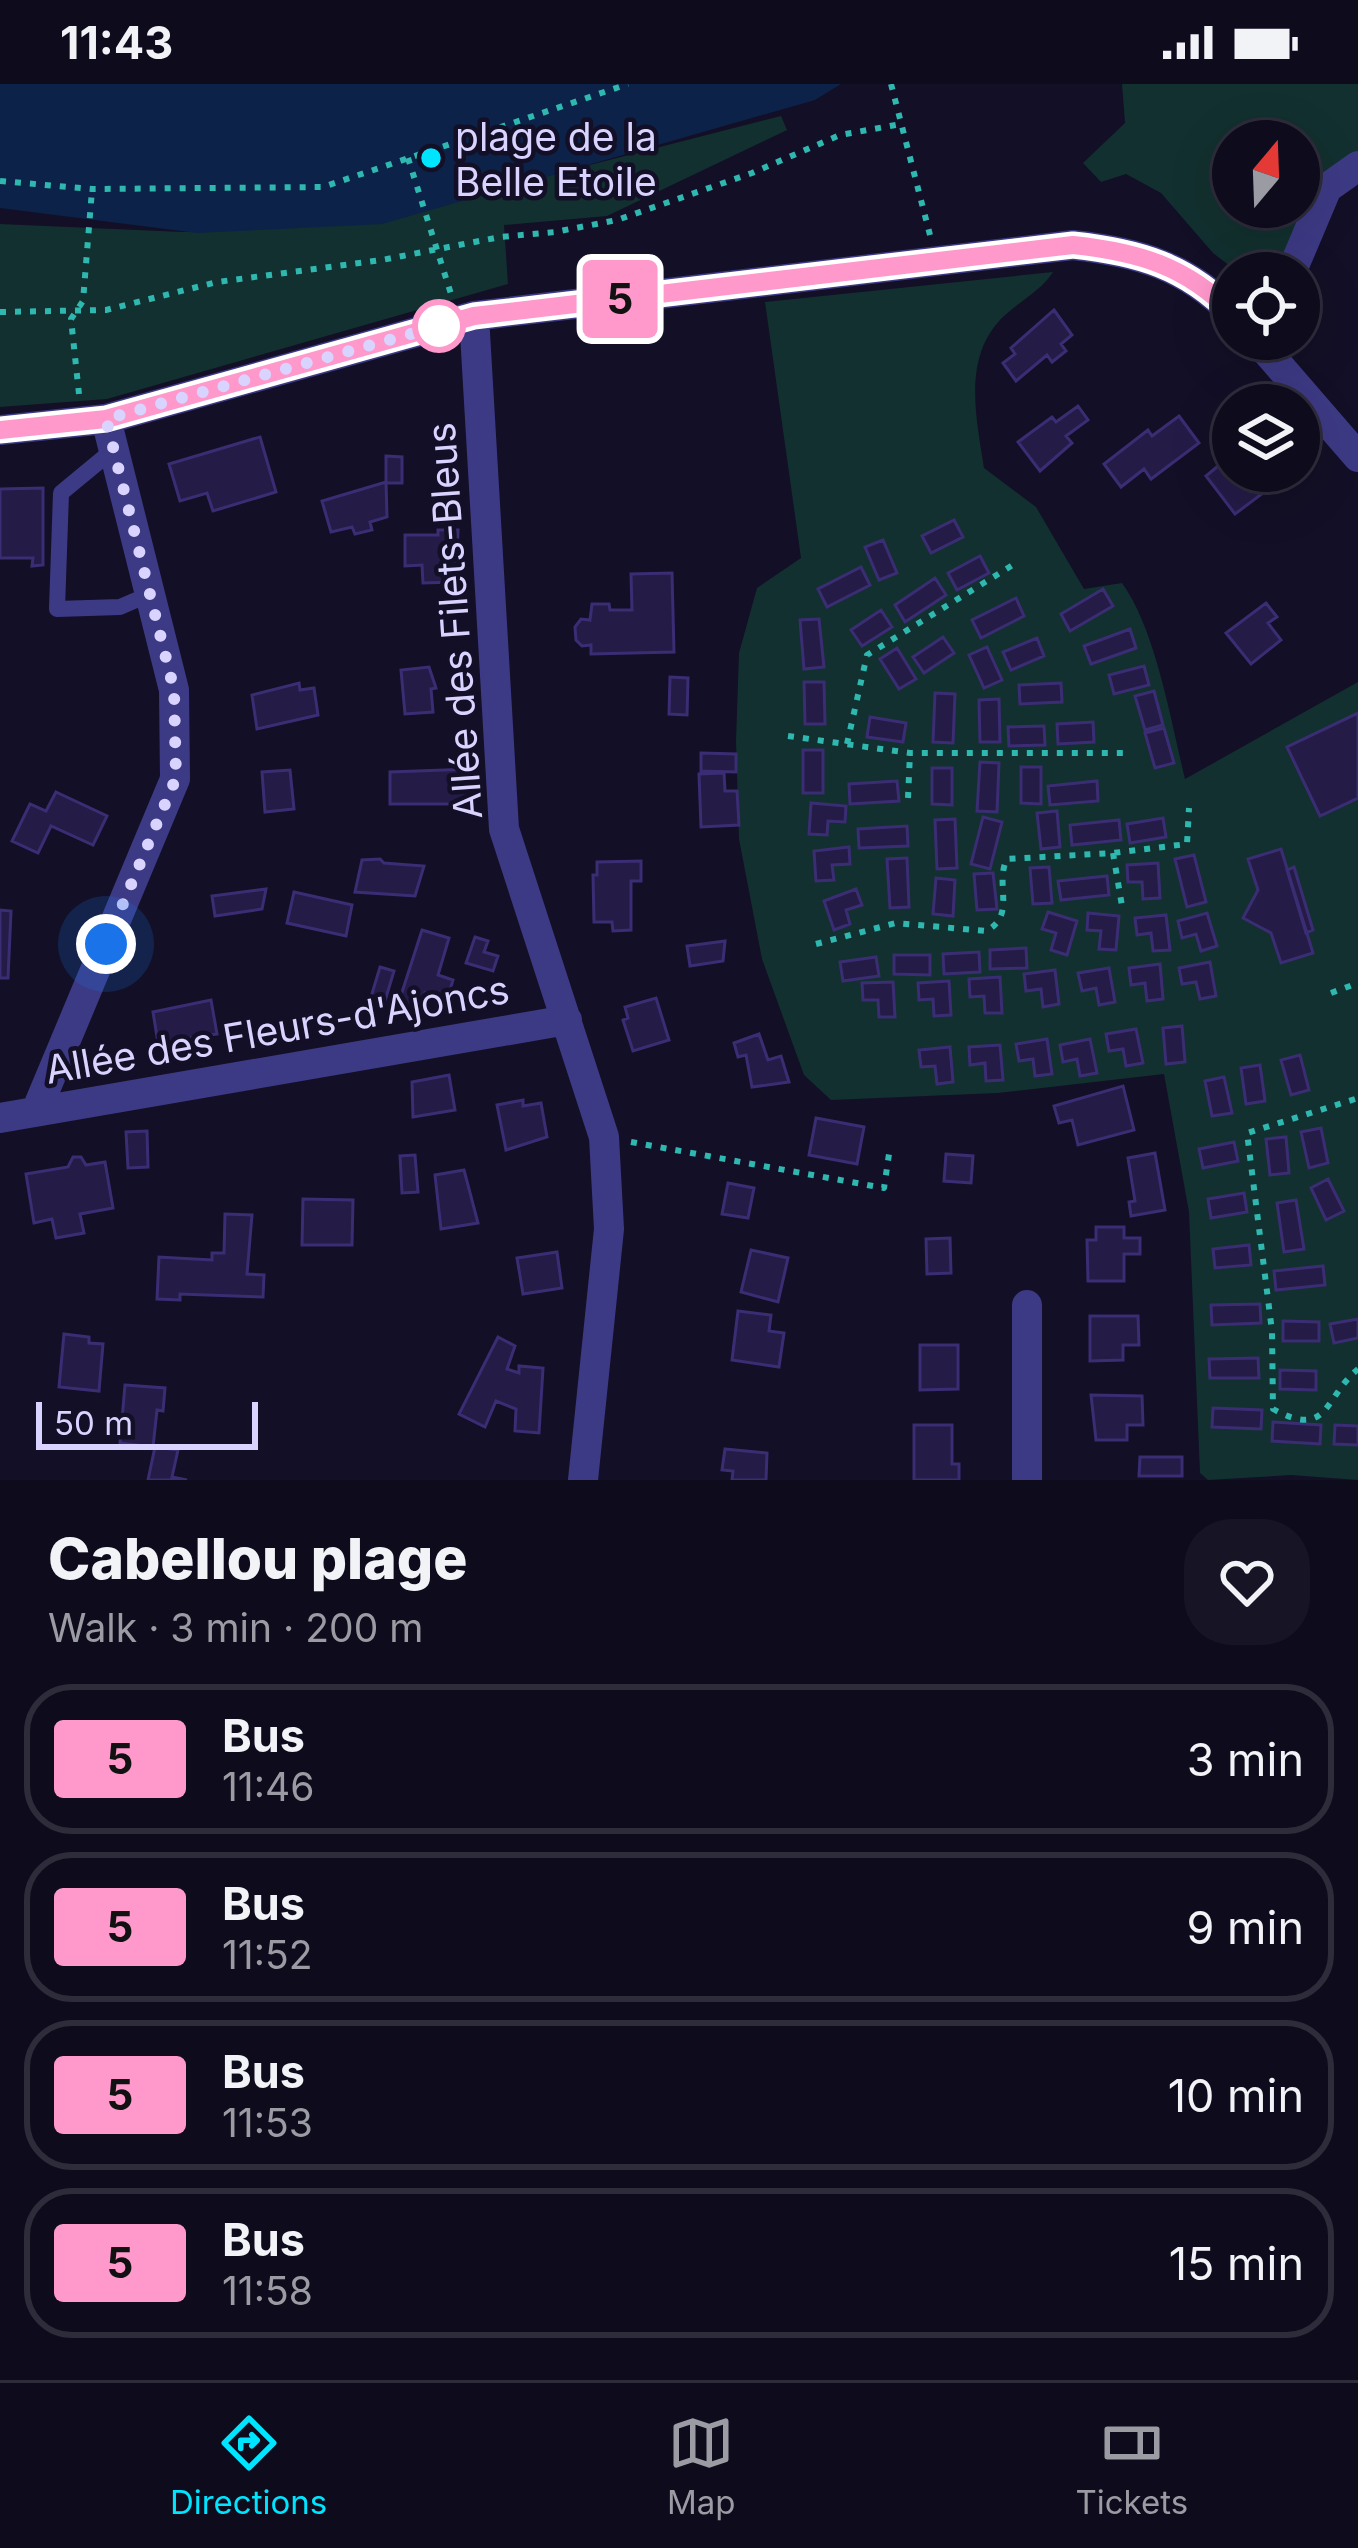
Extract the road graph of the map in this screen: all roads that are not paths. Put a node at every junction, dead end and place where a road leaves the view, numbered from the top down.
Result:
1 (1358, 166) edge
2 (1300, 252) edge
3 (1212, 294) edge
4 (467, 318) junction
5 (1276, 360) edge
6 (94, 420) junction
7 (0, 430) edge
8 (113, 449) junction
9 (1358, 457) edge
10 (150, 594) junction
11 (567, 1020) junction
12 (37, 1109) junction
13 (0, 1118) edge
14 (1027, 1305) dead end
15 (583, 1480) edge
16 (1027, 1480) edge

1 - 2 street
3 - 4 street
4 - 6 street
4 - 11 street, Allée des Filets-Bleus
5 - 9 street
6 - 7 street
6 - 8 street
8 - 10 street
8 - 10 lane
10 - 12 street
11 - 12 street, Allée des Fleurs-d'Ajoncs
11 - 15 street, Allée des Filets-Bleus
12 - 13 street, Allée des Fleurs-d'Ajoncs
14 - 16 street

